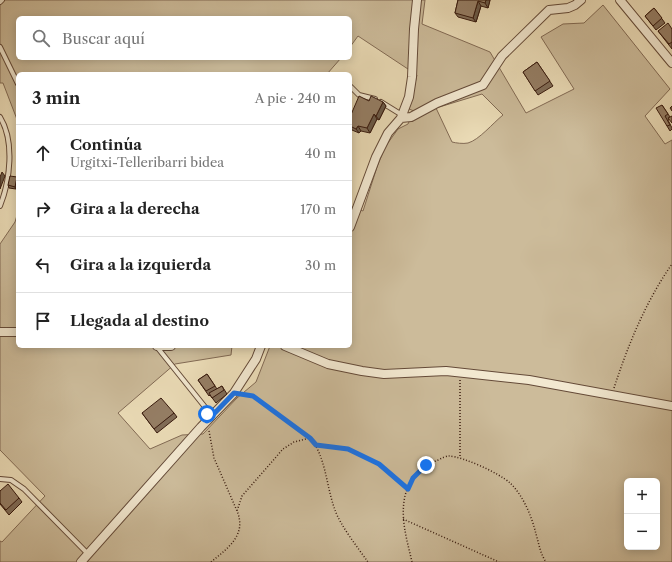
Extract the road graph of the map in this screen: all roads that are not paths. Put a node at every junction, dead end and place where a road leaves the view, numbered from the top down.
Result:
1 (417, 0) edge
2 (581, 0) edge
3 (620, 0) edge
4 (0, 47) edge
5 (672, 63) edge
6 (16, 80) edge
7 (352, 88) edge
8 (402, 116) junction
9 (0, 117) edge
10 (0, 206) edge
11 (352, 222) edge
12 (0, 332) edge
13 (16, 332) edge
14 (158, 348) edge
15 (260, 348) edge
16 (290, 348) edge
17 (672, 406) edge
18 (207, 421) junction
19 (0, 479) edge
20 (88, 554) junction
21 (81, 562) edge

1 - 8 street
2 - 8 street
3 - 5 street
4 - 6 lane
7 - 8 lane
8 - 11 street
9 - 10 lane
12 - 13 street
14 - 18 lane
15 - 18 street
16 - 17 street
18 - 20 street
19 - 20 lane
20 - 21 street

